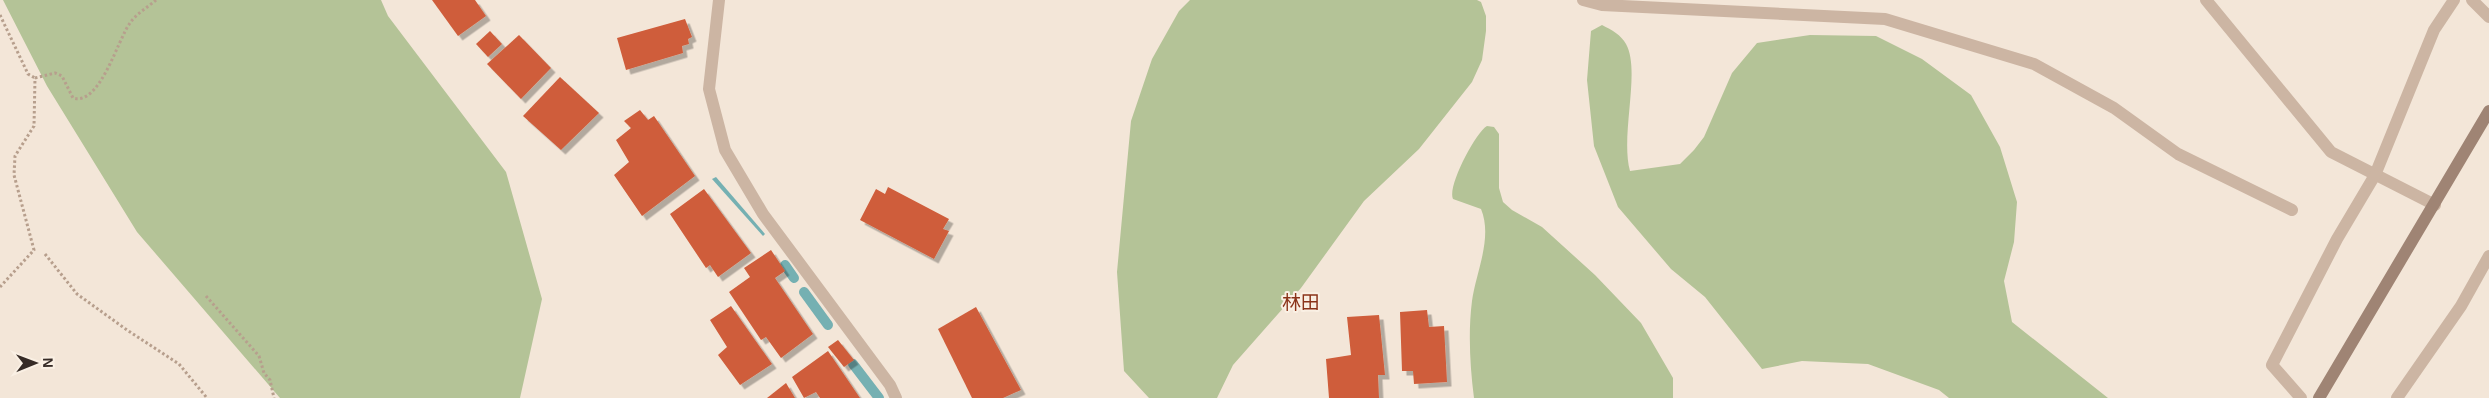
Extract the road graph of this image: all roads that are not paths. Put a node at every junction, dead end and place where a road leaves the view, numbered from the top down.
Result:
1 (719, 0) edge
2 (1583, 0) edge
3 (2206, 0) edge
4 (2454, 0) edge
5 (2472, 0) edge
6 (2489, 17) edge
7 (2489, 111) edge
8 (2375, 175) junction
9 (2435, 206) junction
10 (2292, 210) dead end
11 (2489, 256) edge
12 (896, 398) edge
13 (2301, 398) edge
14 (2319, 398) edge
15 (2398, 398) edge

1 - 12 street
2 - 10 street
3 - 8 street
4 - 8 street
5 - 6 street
7 - 9 street
8 - 9 street
8 - 13 street
9 - 14 street
11 - 15 street

